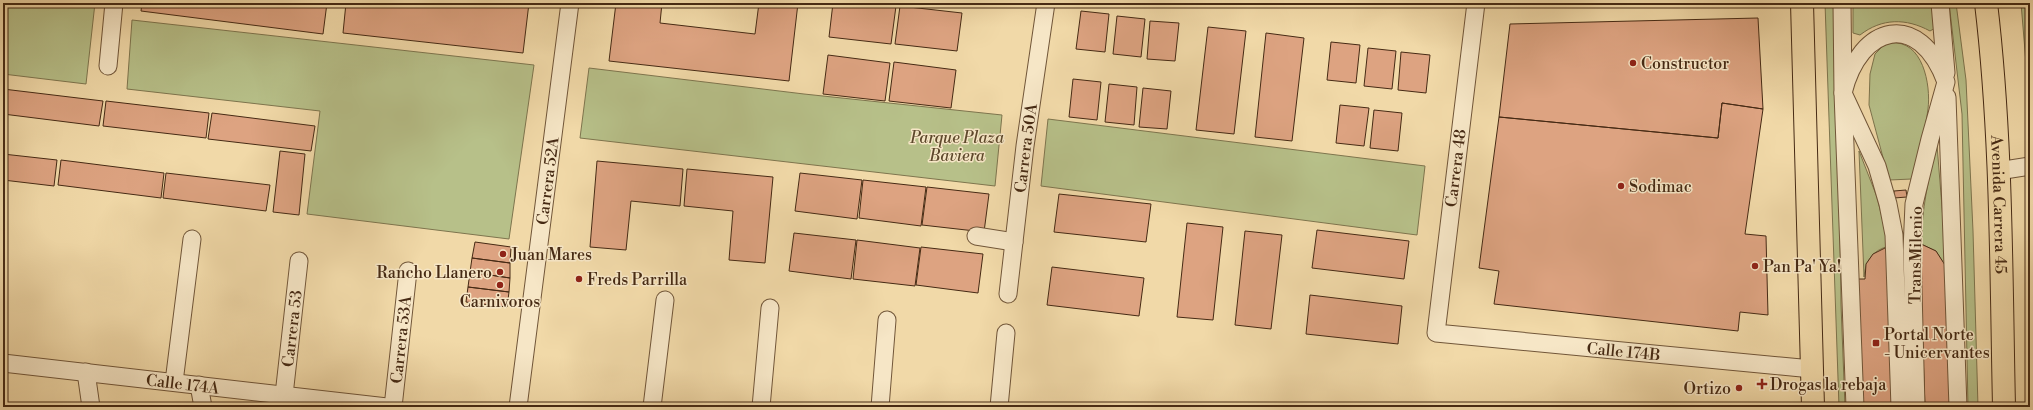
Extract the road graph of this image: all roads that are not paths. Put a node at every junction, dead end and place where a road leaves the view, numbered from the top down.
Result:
1 (114, 3) edge
2 (570, 3) edge
3 (1046, 3) edge
4 (1476, 3) edge
5 (1802, 3) edge
6 (1842, 3) edge
7 (1940, 3) edge
8 (1986, 3) edge
9 (108, 66) dead end
10 (1946, 82) junction
11 (1843, 93) junction
12 (2030, 166) edge
13 (1998, 171) junction
14 (976, 236) dead end
15 (192, 239) dead end
16 (1014, 242) junction
17 (299, 261) dead end
18 (408, 271) dead end
19 (1008, 294) dead end
20 (665, 300) dead end
21 (770, 308) dead end
22 (887, 320) dead end
23 (1006, 333) dead end
24 (1436, 333) joint
25 (3, 363) edge
26 (1812, 369) junction
27 (86, 372) junction
28 (174, 382) junction
29 (199, 385) junction
30 (284, 395) junction
31 (313, 403) edge
32 (91, 407) edge
33 (202, 407) edge
34 (387, 407) edge
35 (393, 407) edge
36 (518, 407) edge
37 (652, 407) edge
38 (762, 407) edge
39 (880, 407) edge
40 (999, 407) edge
41 (1813, 407) edge
42 (1855, 407) edge
43 (1900, 407) edge
44 (1916, 407) edge
45 (1958, 407) edge
46 (2004, 407) edge

1 - 9 street
2 - 36 street, Carrera 52A
3 - 16 street, Carrera 50A
4 - 24 street, Carrera 48
5 - 26 highway
6 - 11 street, TransMilenio
7 - 10 street, TransMilenio
8 - 13 highway, Avenida Carrera 45
10 - 11 street, TransMilenio
10 - 44 street, TransMilenio
10 - 45 street, TransMilenio
11 - 42 street, TransMilenio
11 - 43 street, TransMilenio
12 - 13 street
13 - 46 highway, Avenida Carrera 45
14 - 16 street
15 - 28 street
16 - 19 street, Carrera 50A
17 - 30 street, Carrera 53
18 - 35 street, Carrera 53A
20 - 37 street
21 - 38 street
22 - 39 street
23 - 40 street
24 - 26 street, Calle 174B
25 - 27 street, Calle 174A
26 - 41 highway
27 - 28 street, Calle 174A
27 - 32 street
28 - 29 street, Calle 174A
29 - 30 street, Calle 174A
29 - 33 street
30 - 31 street, Calle 174A
31 - 34 street, Calle 174A

